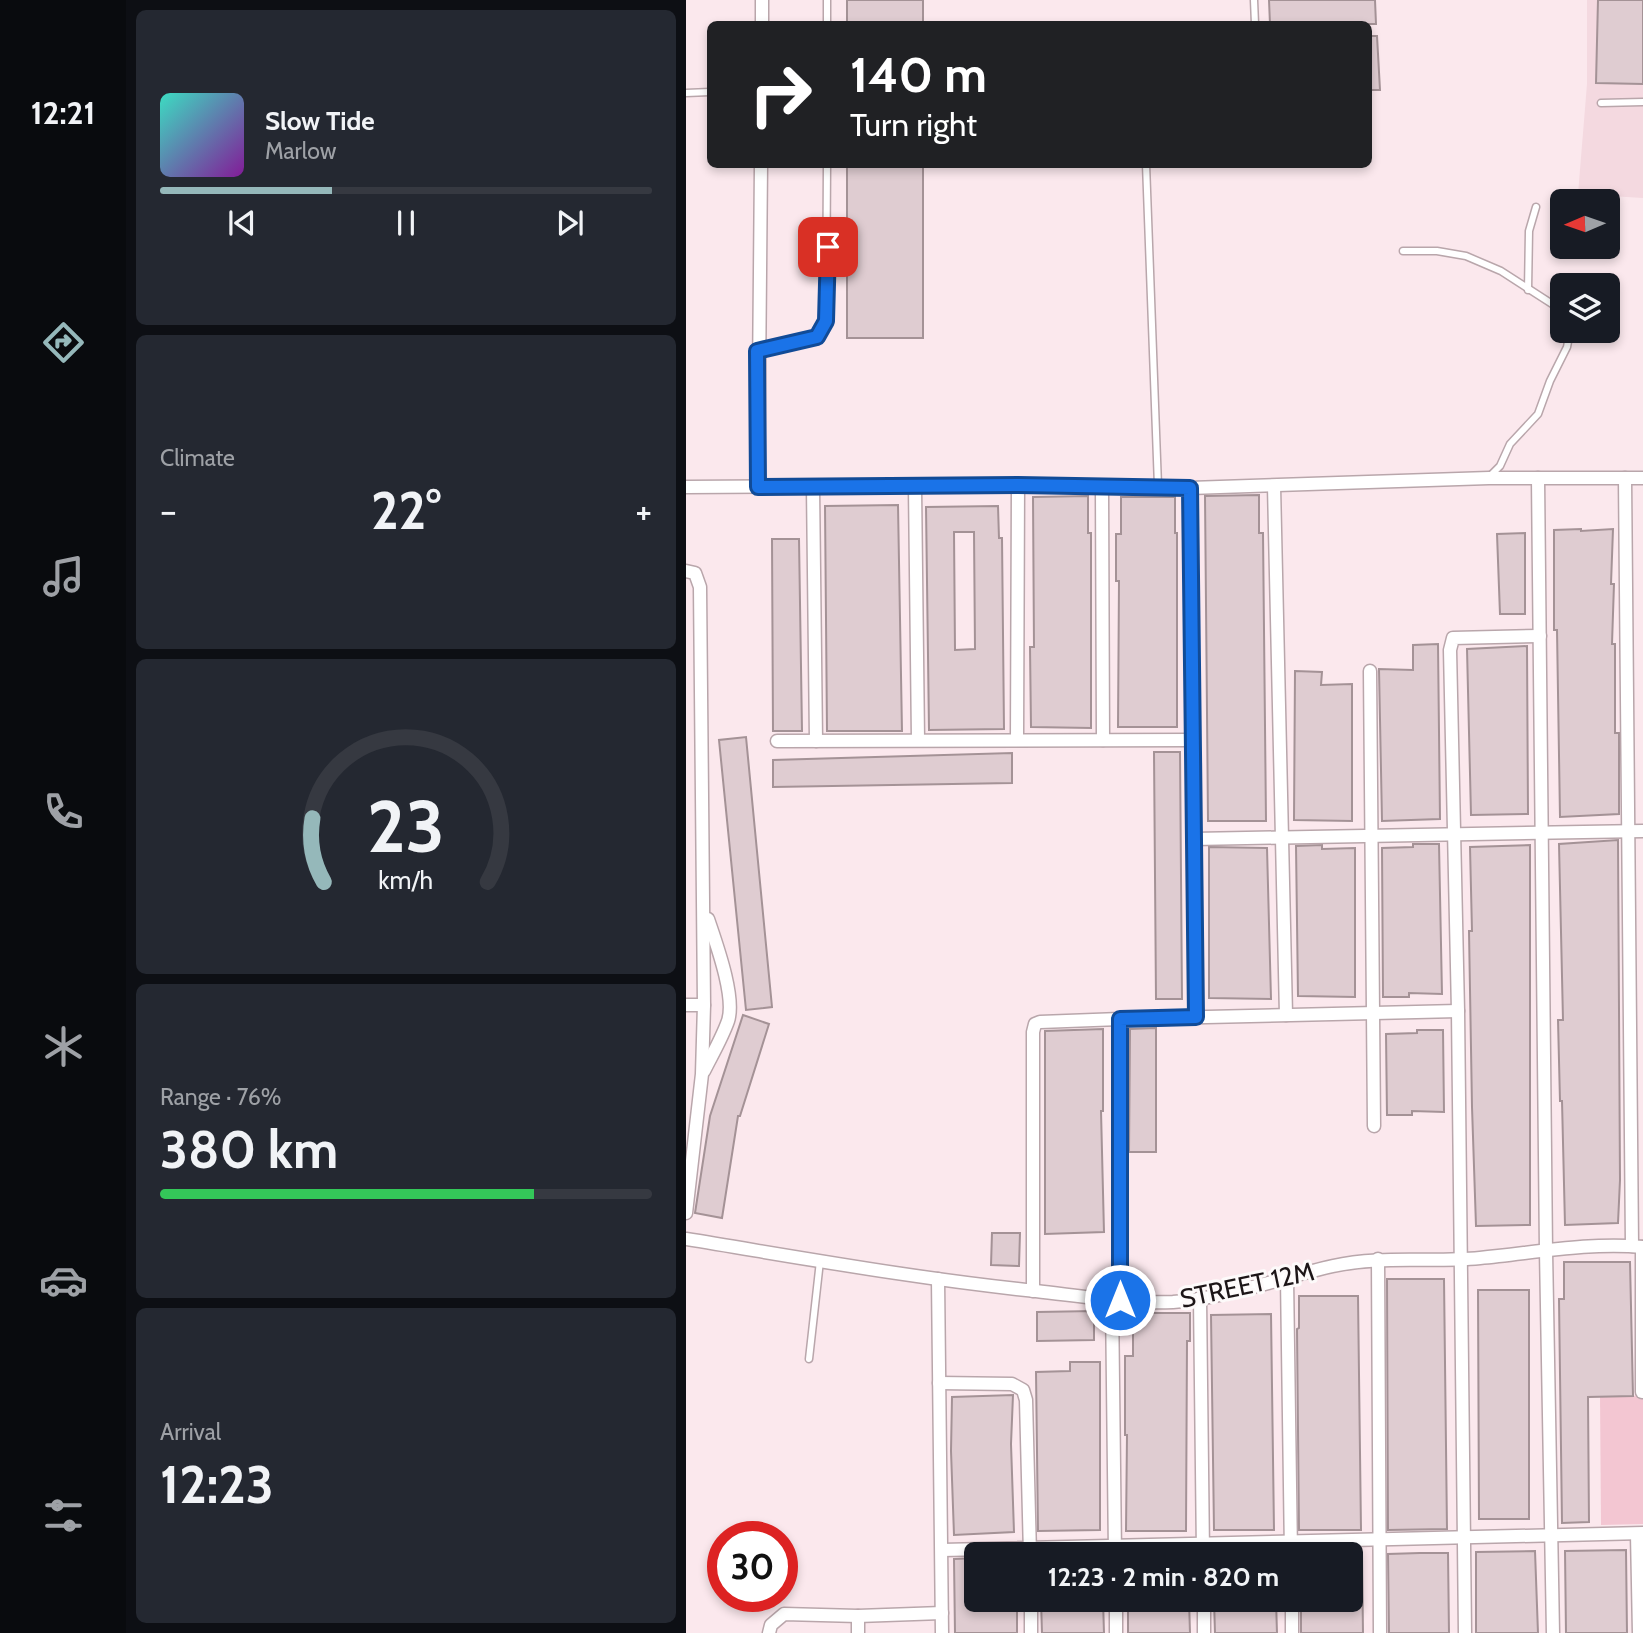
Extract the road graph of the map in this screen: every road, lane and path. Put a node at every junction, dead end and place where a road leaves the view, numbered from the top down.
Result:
1 (762, 0) edge
2 (827, 0) edge
3 (1254, 0) edge
4 (762, 21) edge
5 (827, 21) edge
6 (1255, 21) edge
7 (707, 92) edge
8 (686, 93) edge
9 (1643, 102) edge
10 (1601, 103) dead end
11 (761, 168) edge
12 (827, 168) edge
13 (1146, 168) edge
14 (1536, 207) dead end
15 (1403, 251) dead end
16 (1528, 290) junction
17 (1550, 303) edge
18 (1568, 343) edge
19 (757, 351) junction
20 (1489, 478) junction
21 (1538, 478) junction
22 (1625, 478) junction
23 (1643, 478) edge
24 (1018, 485) junction
25 (1158, 486) junction
26 (1274, 486) junction
27 (686, 487) edge
28 (758, 487) junction
29 (813, 487) junction
30 (915, 487) junction
31 (1102, 488) junction
32 (1190, 488) junction
33 (686, 571) edge
34 (1539, 636) junction
35 (1370, 671) dead end
36 (701, 719) junction
37 (686, 720) edge
38 (918, 740) junction
39 (1017, 740) junction
40 (1103, 740) junction
41 (1193, 740) junction
42 (777, 741) dead end
43 (816, 741) junction
44 (1629, 831) junction
45 (1643, 831) edge
46 (1542, 833) junction
47 (1454, 834) junction
48 (1372, 836) junction
49 (1282, 837) junction
50 (1194, 839) junction
51 (704, 904) junction
52 (686, 1005) edge
53 (704, 1005) junction
54 (1458, 1012) junction
55 (1373, 1013) junction
56 (1286, 1015) junction
57 (1196, 1017) junction
58 (1120, 1019) junction
59 (702, 1074) junction
60 (1374, 1125) dead end
61 (686, 1213) edge
62 (686, 1239) edge
63 (1639, 1247) edge
64 (1546, 1251) junction
65 (1378, 1259) junction
66 (1460, 1259) junction
67 (820, 1261) junction
68 (1287, 1278) junction
69 (938, 1279) junction
70 (1033, 1291) junction
71 (1200, 1298) junction
72 (1116, 1300) junction
73 (808, 1359) dead end
74 (939, 1383) junction
75 (1642, 1392) edge
76 (1640, 1533) edge
77 (1551, 1536) junction
78 (1464, 1538) junction
79 (1380, 1540) junction
80 (1030, 1542) edge
81 (1115, 1542) edge
82 (1203, 1542) edge
83 (1291, 1542) edge
84 (1358, 1542) edge
85 (942, 1550) junction
86 (964, 1550) edge
87 (1031, 1612) edge
88 (1116, 1612) edge
89 (1204, 1612) edge
90 (1292, 1612) edge
91 (942, 1613) junction
92 (858, 1616) junction
93 (769, 1633) edge
94 (858, 1633) edge
95 (942, 1633) edge
96 (1031, 1633) edge
97 (1116, 1633) edge
98 (1204, 1633) edge
99 (1292, 1633) edge
100 (1380, 1633) edge
101 (1465, 1633) edge
102 (1553, 1633) edge
103 (1639, 1633) edge

1 - 4 street
2 - 5 lane
3 - 6 lane
7 - 8 lane
9 - 10 lane
11 - 19 street
12 - 19 lane
13 - 25 lane
14 - 16 lane
15 - 16 lane
16 - 17 lane
18 - 20 lane
19 - 28 street
20 - 21 street
20 - 26 street
21 - 22 street
21 - 34 street
22 - 23 street
22 - 44 street
24 - 30 street
24 - 31 street
24 - 39 street
25 - 31 street
25 - 32 street
26 - 32 street
26 - 49 street
27 - 28 street
28 - 29 street
29 - 30 street
29 - 43 street
30 - 38 street
31 - 40 street
32 - 41 street
33 - 36 street
34 - 46 street
34 - 47 street
35 - 48 street
36 - 37 street
36 - 51 street
38 - 39 street
38 - 43 street
39 - 40 street
40 - 41 street
41 - 50 street
42 - 43 street
44 - 45 street
44 - 46 street
44 - 63 street
46 - 47 street
46 - 64 street
47 - 48 street
47 - 54 street
48 - 49 street
48 - 55 street
49 - 50 street
49 - 56 street
50 - 57 street
51 - 53 street
51 - 59 street
52 - 53 street
53 - 59 street
54 - 55 street
54 - 66 street
55 - 56 street
55 - 60 street
56 - 57 street
57 - 58 street
58 - 70 street
58 - 72 street
59 - 61 street
62 - 67 street, STREET 12M
63 - 64 street, STREET 12M
63 - 75 street
64 - 66 street, STREET 12M
64 - 77 street
65 - 66 street, STREET 12M
65 - 68 street, STREET 12M
65 - 79 street
66 - 78 street
67 - 69 street, STREET 12M
67 - 73 lane
68 - 71 street, STREET 12M
68 - 83 street
69 - 70 street, STREET 12M
69 - 74 street
70 - 72 street, STREET 12M
71 - 72 street, STREET 12M
71 - 82 street
72 - 81 street
74 - 80 street
74 - 85 street
76 - 77 street
76 - 103 street
77 - 78 street
77 - 102 street
78 - 79 street
78 - 101 street
79 - 84 street
79 - 100 street
85 - 86 street
85 - 91 street
87 - 96 street
88 - 97 street
89 - 98 street
90 - 99 street
91 - 92 street
91 - 95 street
92 - 93 street
92 - 94 street

